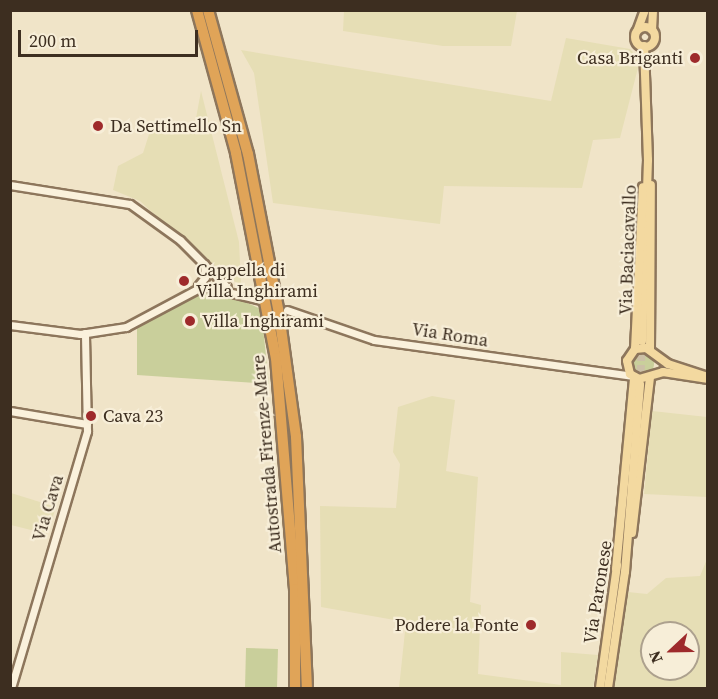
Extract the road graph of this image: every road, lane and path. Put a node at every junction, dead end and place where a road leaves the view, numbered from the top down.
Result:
1 (197, 10) edge
2 (208, 10) edge
3 (645, 10) edge
4 (653, 10) edge
5 (638, 29) junction
6 (652, 30) junction
7 (644, 46) junction
8 (648, 160) junction
9 (10, 185) edge
10 (204, 264) junction
11 (196, 288) junction
12 (230, 289) junction
13 (261, 300) dead end
14 (287, 310) dead end
15 (10, 325) edge
16 (86, 333) junction
17 (642, 341) tunnel mouth
18 (635, 349) junction
19 (650, 349) junction
20 (657, 356) junction
21 (627, 364) junction
22 (612, 374) junction
23 (652, 377) junction
24 (708, 378) edge
25 (636, 379) junction
26 (10, 411) edge
27 (87, 424) junction
28 (621, 571) junction
29 (10, 688) edge
30 (295, 688) edge
31 (307, 688) edge
32 (600, 688) edge
33 (608, 688) edge

1 - 30 highway, Autostrada Firenze-Mare
2 - 31 highway, Autostrada Firenze-Mare
3 - 5 main road
4 - 6 main road
5 - 6 main road
5 - 7 main road
6 - 7 main road
7 - 8 main road
8 - 17 main road, Via Baciacavallo
8 - 18 main road
8 - 19 main road
9 - 10 street
10 - 11 street
10 - 12 street
11 - 12 street
11 - 16 street
12 - 13 street
14 - 22 street, Via Roma
15 - 16 street
16 - 27 street, Via Cava
18 - 19 main road
18 - 21 main road
19 - 20 main road, Via Roma
20 - 23 main road
20 - 24 main road, Via Roma
21 - 22 street
21 - 25 main road
22 - 25 street, Via Roma
23 - 24 main road, Via Roma
23 - 25 main road, Via Roma
23 - 28 main road
25 - 28 main road
25 - 28 main road, Via Paronese
26 - 27 street
27 - 29 street, Via Cava
28 - 32 main road, Via Paronese
28 - 33 main road, Via Paronese

